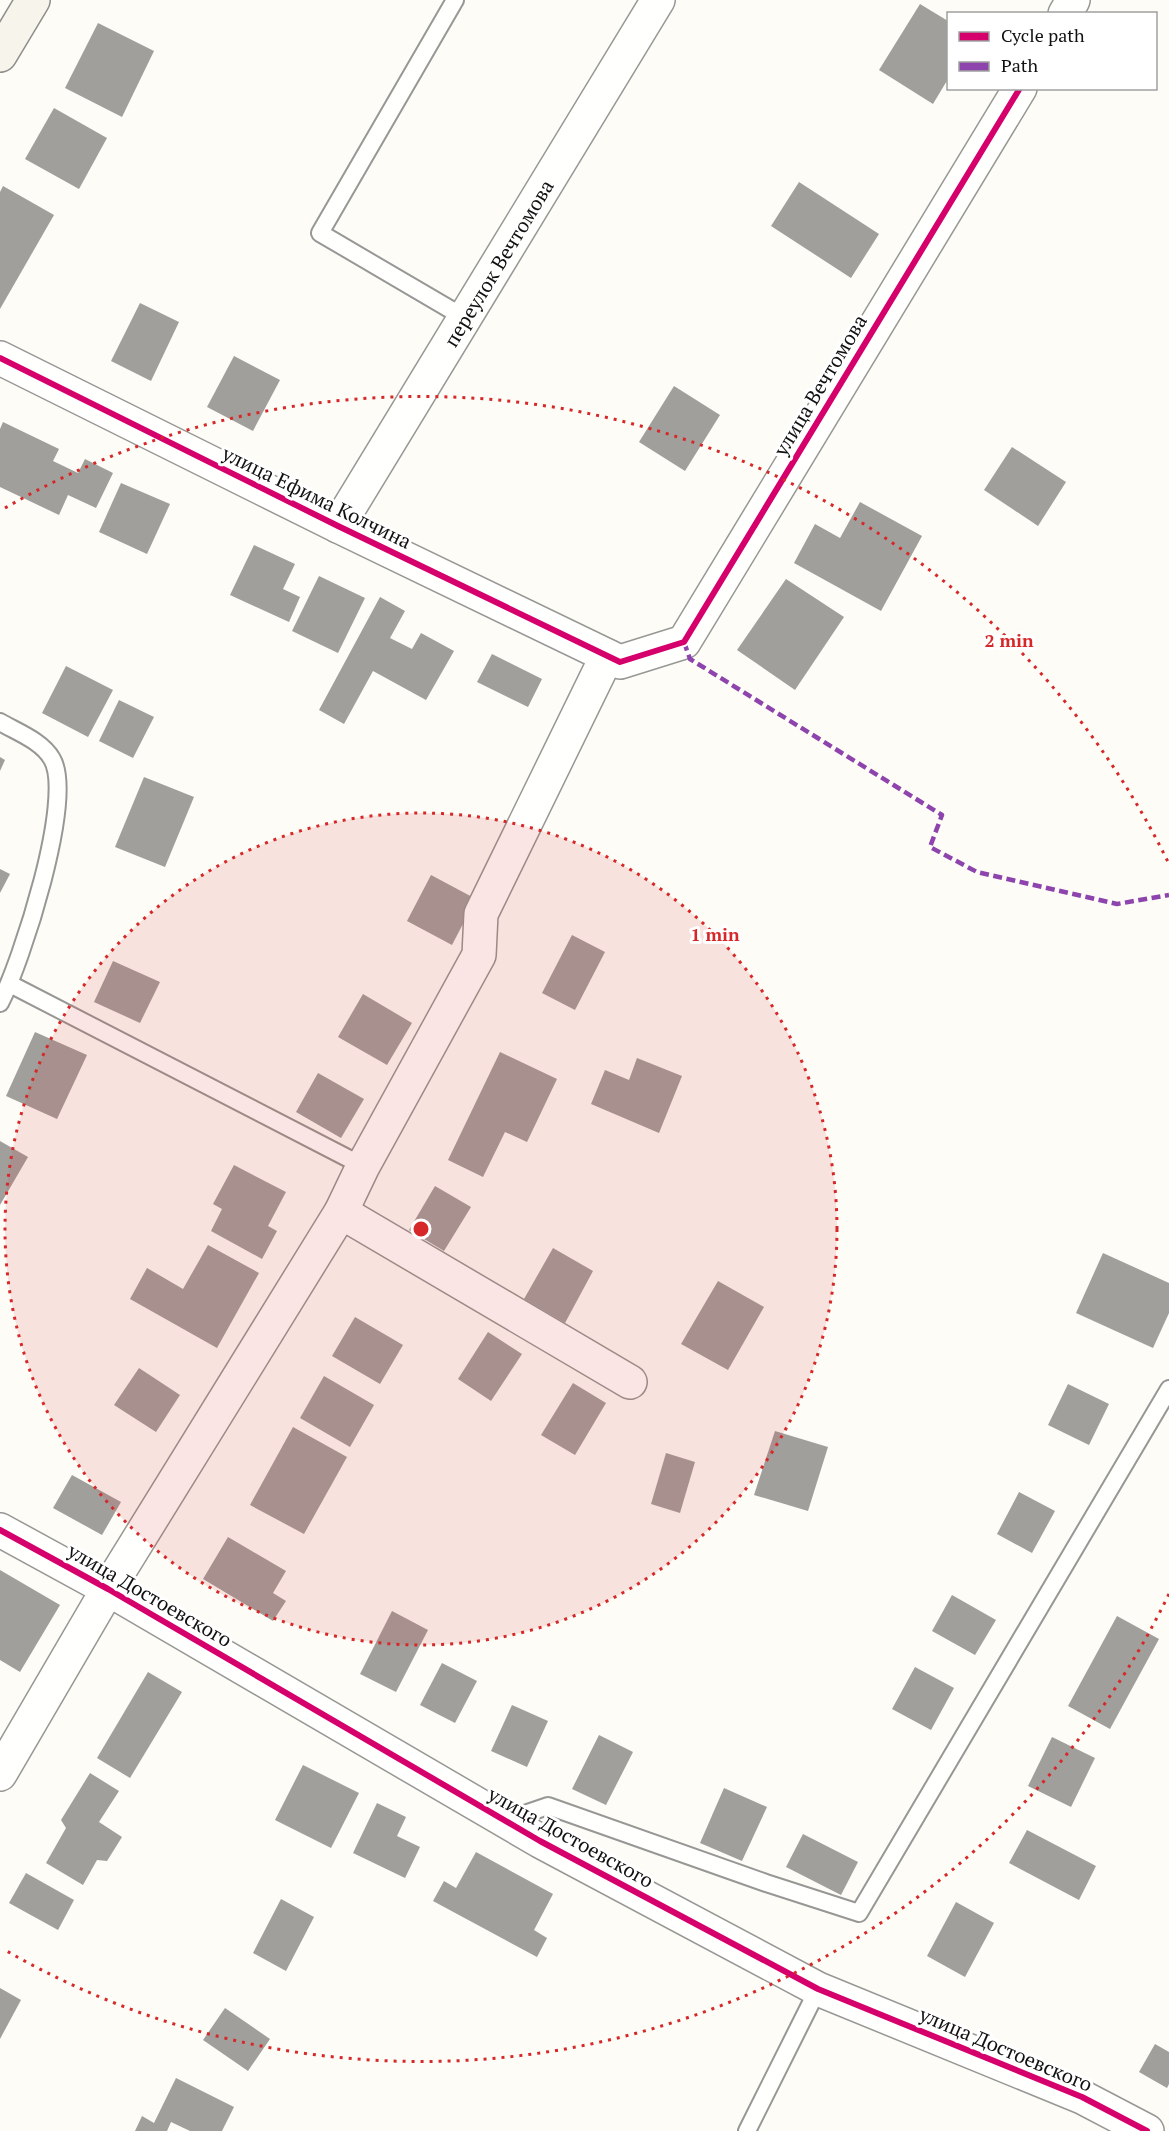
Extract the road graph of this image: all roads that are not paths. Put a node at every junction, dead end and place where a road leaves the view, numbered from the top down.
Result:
1 (33, 0) edge
2 (455, 0) edge
3 (651, 2) edge
4 (0, 55) edge
5 (1019, 90) edge
6 (465, 318) junction
7 (0, 358) edge
8 (338, 526) junction
9 (614, 659) junction
10 (0, 722) edge
11 (10, 984) junction
12 (0, 1003) edge
13 (363, 1166) junction
14 (341, 1212) junction
15 (630, 1382) dead end
16 (1169, 1389) edge
17 (0, 1530) edge
18 (108, 1589) junction
19 (0, 1774) edge
20 (506, 1821) junction
21 (818, 1989) junction
22 (747, 2131) edge
23 (1147, 2131) edge

1 - 4 main road
2 - 6 lane
3 - 6 street, переулок Вечтомова
5 - 9 street, улица Вечтомова
6 - 8 street, переулок Вечтомова
7 - 8 street, улица Ефима Колчина
8 - 9 street, улица Ефима Колчина
9 - 13 street
10 - 11 lane
11 - 12 lane
11 - 13 lane
13 - 14 street
14 - 15 street
14 - 18 street
16 - 20 lane
17 - 18 street, улица Достоевского
18 - 19 street
18 - 20 street, улица Достоевского
20 - 21 street, улица Достоевского
21 - 22 lane
21 - 23 street, улица Достоевского

